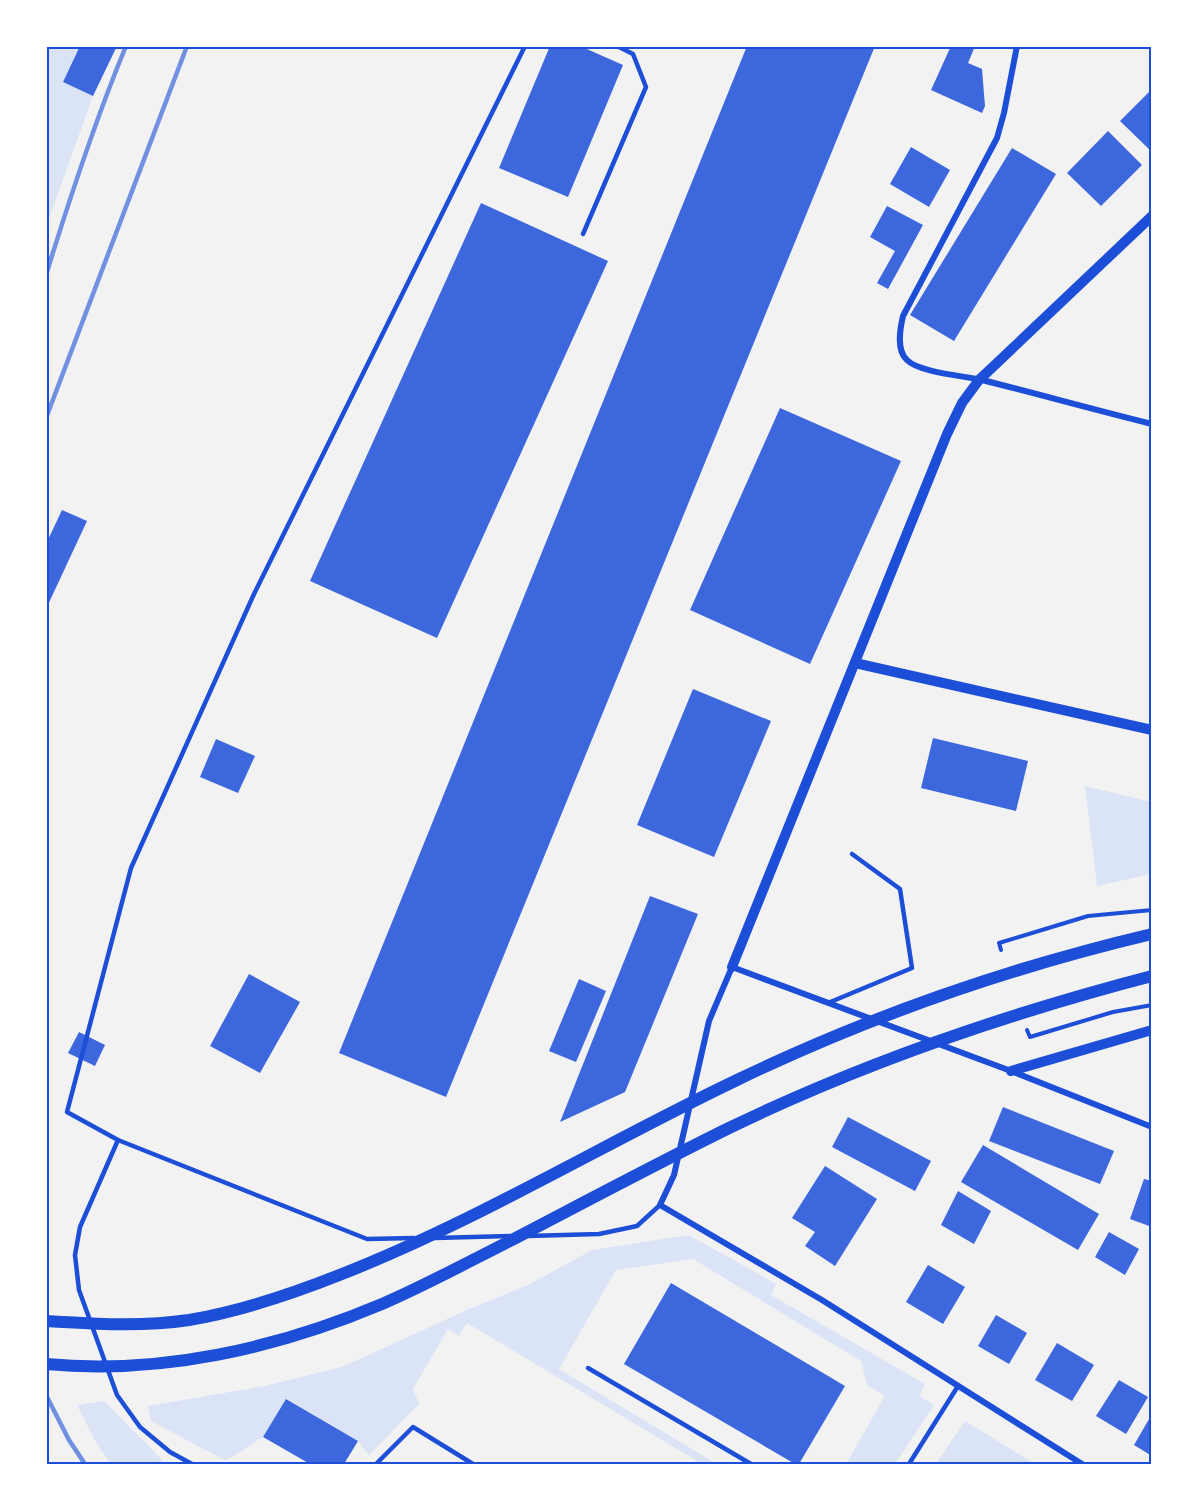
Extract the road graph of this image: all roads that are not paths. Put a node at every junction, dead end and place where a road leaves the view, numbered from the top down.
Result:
1 (525, 46) edge
2 (617, 46) edge
3 (1017, 46) edge
4 (1152, 216) edge
5 (583, 234) dead end
6 (979, 380) junction
7 (1152, 424) edge
8 (855, 663) junction
9 (1152, 730) edge
10 (852, 854) dead end
11 (1152, 934) edge
12 (732, 967) junction
13 (1152, 976) edge
14 (828, 1003) junction
15 (1152, 1030) edge
16 (1011, 1071) junction
17 (1152, 1127) edge
18 (118, 1140) junction
19 (660, 1205) junction
20 (46, 1321) edge
21 (46, 1364) edge
22 (588, 1368) dead end
23 (958, 1386) junction
24 (192, 1464) edge
25 (376, 1464) edge
26 (473, 1464) edge
27 (751, 1464) edge
28 (909, 1464) edge
29 (1082, 1464) edge

1 - 18 lane
2 - 5 lane
3 - 6 street
4 - 6 street
6 - 7 street
6 - 8 street
8 - 9 street
8 - 12 street
10 - 14 lane
11 - 20 main road
12 - 14 street
12 - 19 street
13 - 21 main road
14 - 16 street
15 - 16 street
16 - 17 street
18 - 19 lane
18 - 24 lane
19 - 23 street
22 - 27 lane
23 - 28 lane
23 - 29 street
25 - 26 lane

